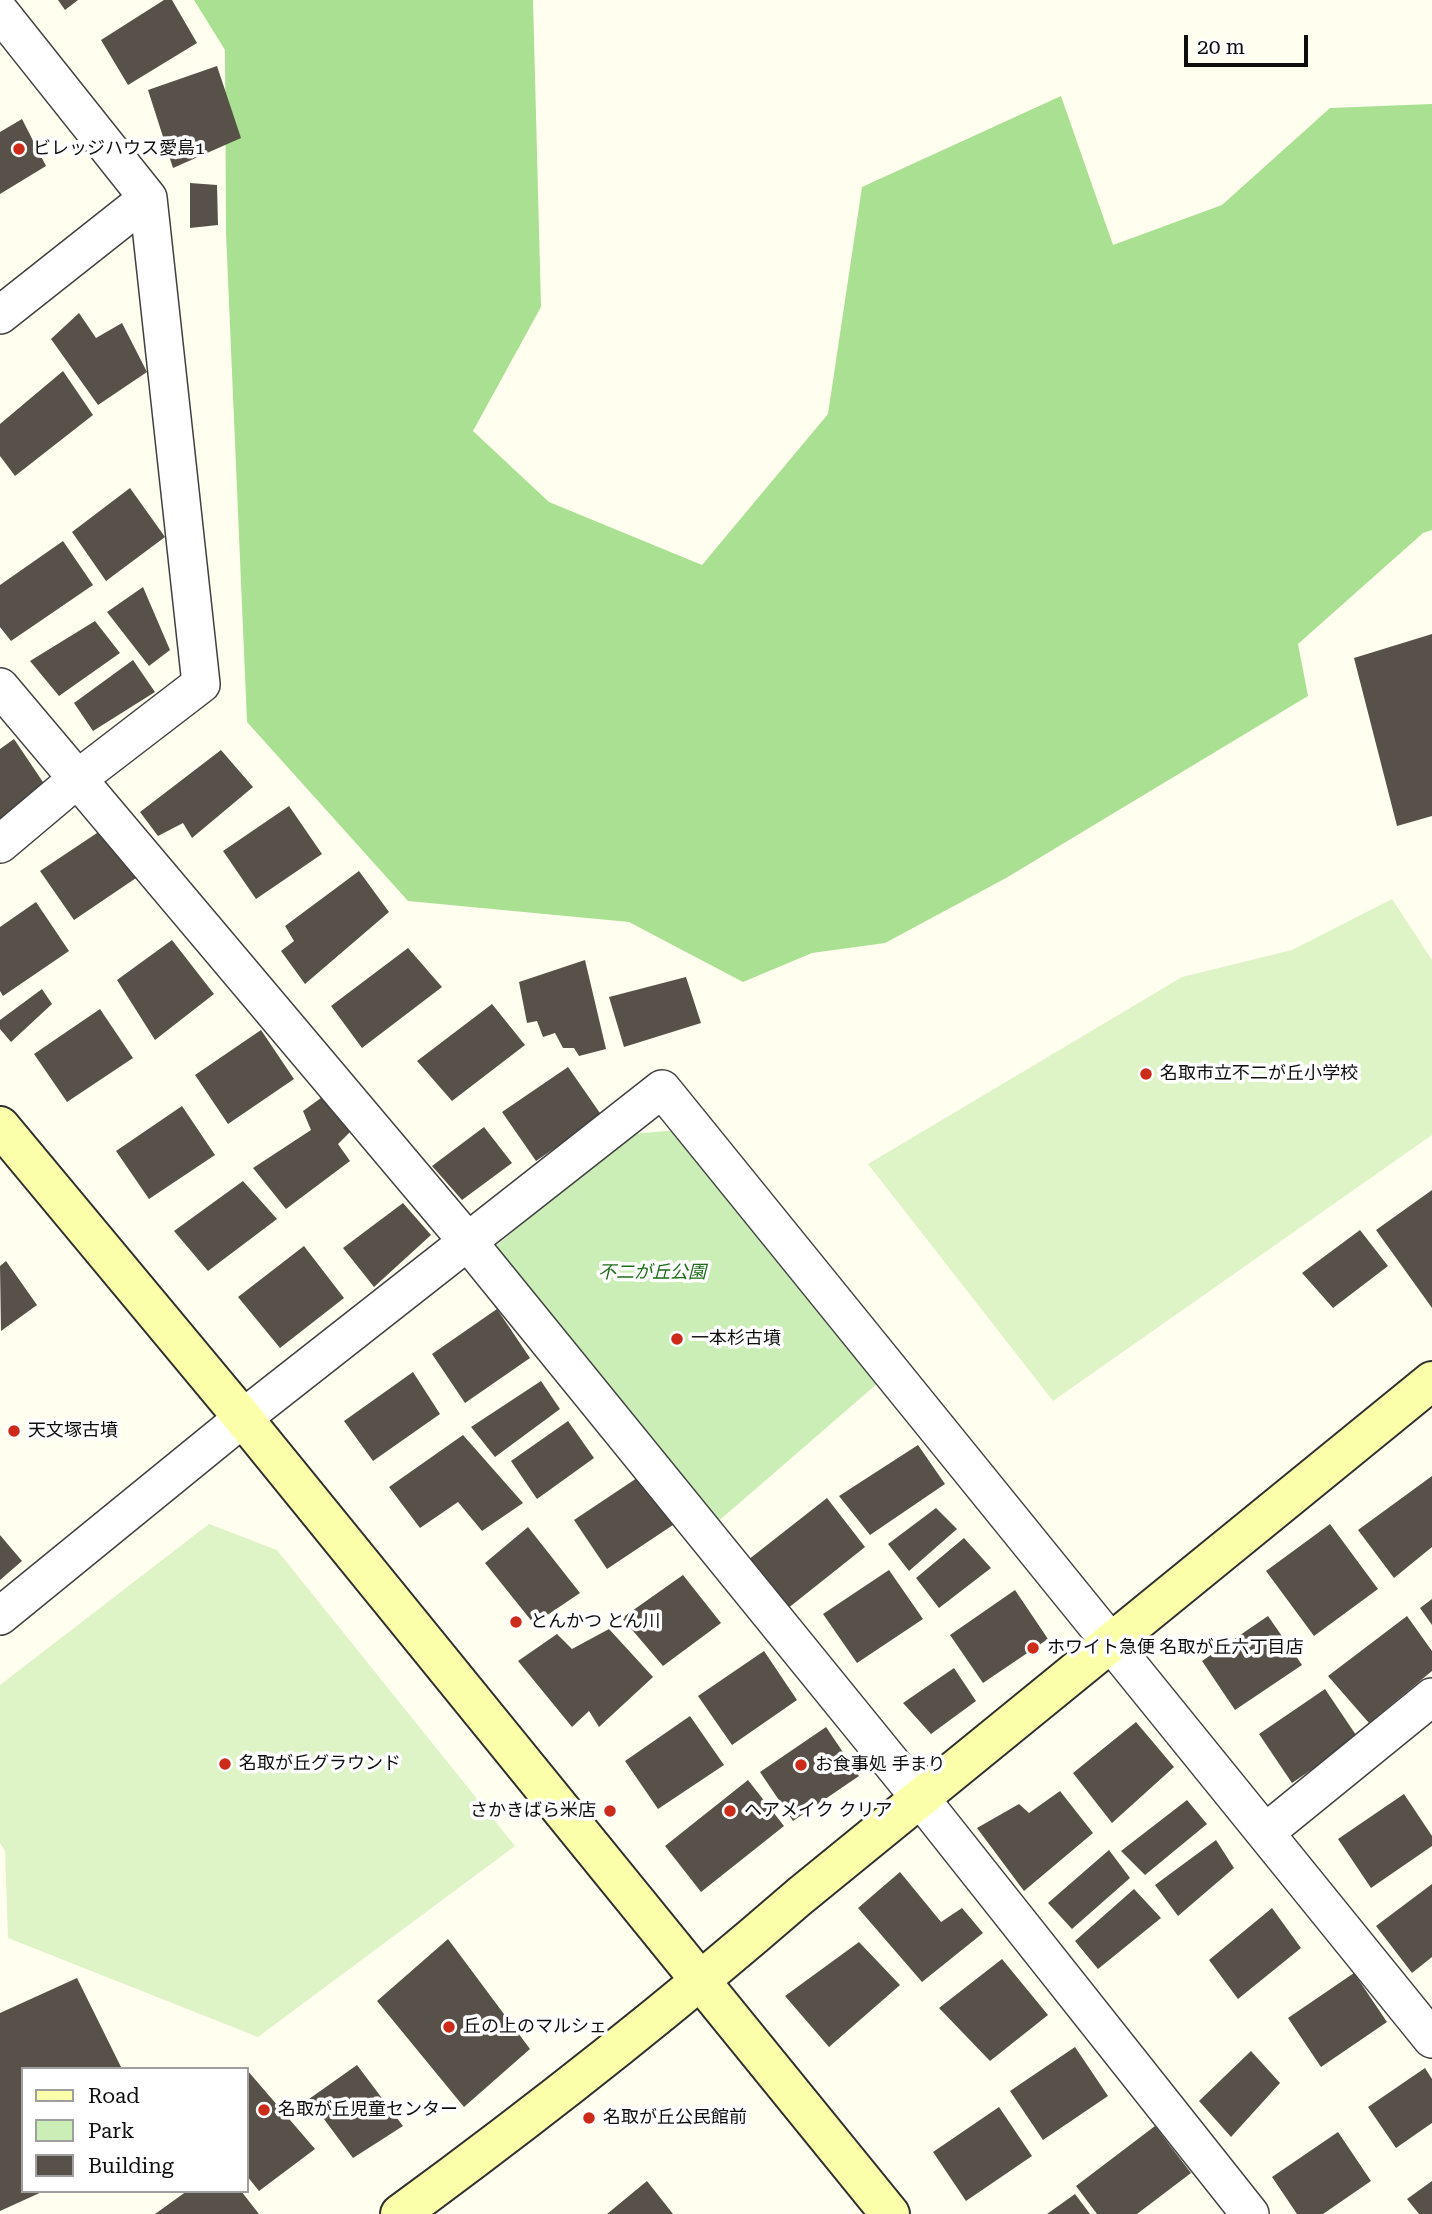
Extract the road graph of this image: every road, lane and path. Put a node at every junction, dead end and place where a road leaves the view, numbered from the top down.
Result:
1 (0, 12) edge
2 (148, 198) junction
3 (0, 315) edge
4 (0, 687) edge
5 (76, 780) junction
6 (0, 844) edge
7 (0, 1125) edge
8 (468, 1242) junction
9 (1432, 1381) edge
10 (243, 1418) junction
11 (0, 1616) edge
12 (1110, 1642) junction
13 (1432, 1697) edge
14 (920, 1798) junction
15 (1266, 1832) junction
16 (701, 1982) junction
17 (1420, 2001) edge
18 (1432, 2039) edge
19 (400, 2214) edge
20 (890, 2214) edge
21 (1250, 2214) edge

1 - 2 street
2 - 3 street
2 - 5 street
4 - 5 street
5 - 6 street
5 - 8 street
7 - 10 street
8 - 10 street
8 - 12 street
8 - 14 street
9 - 12 street
10 - 11 street
10 - 16 street
12 - 14 street
12 - 15 street
13 - 15 street
14 - 16 street
14 - 21 street
15 - 17 street
16 - 19 street
16 - 20 street
17 - 18 street

